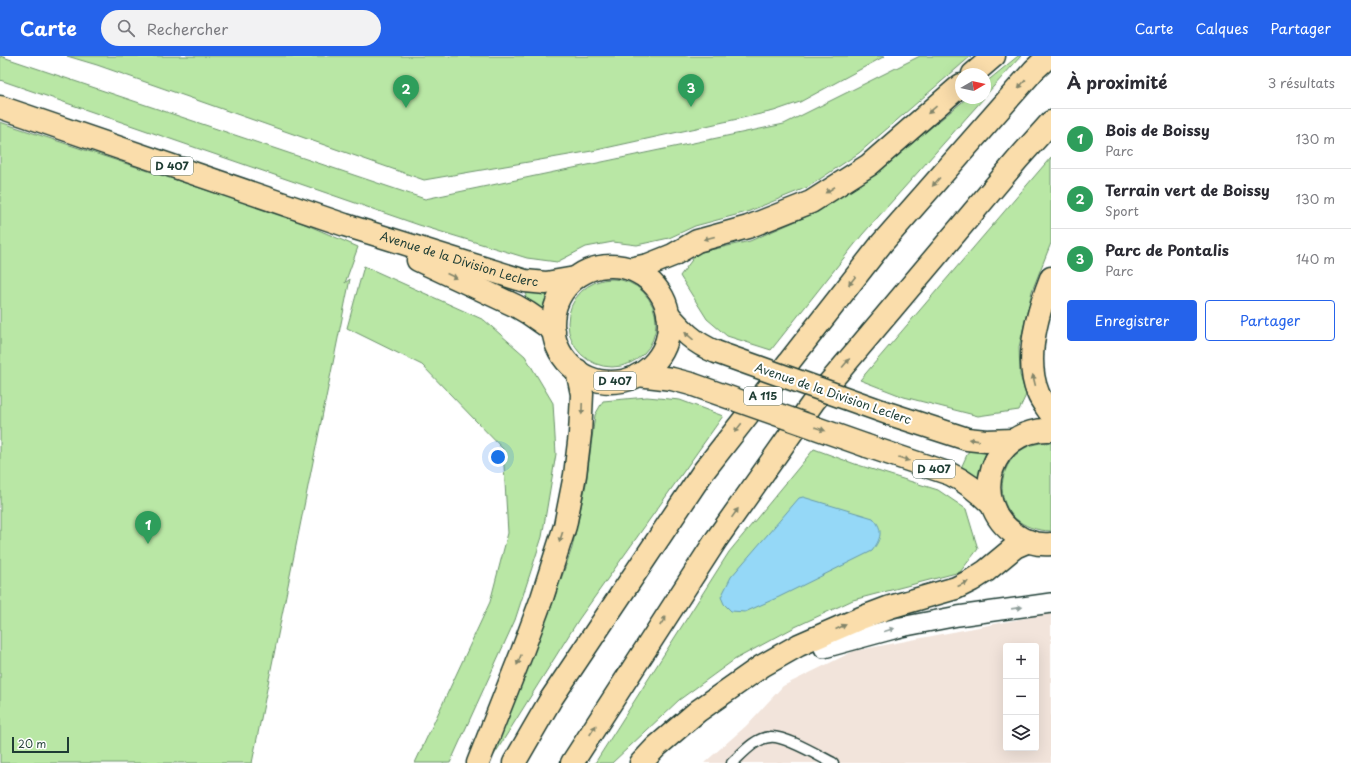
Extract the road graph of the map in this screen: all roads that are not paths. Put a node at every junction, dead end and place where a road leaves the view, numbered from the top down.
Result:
1 (994, 56) edge
2 (1049, 56) edge
3 (980, 68) edge
4 (955, 89) edge
5 (0, 107) edge
6 (1051, 122) edge
7 (345, 225) junction
8 (630, 269) junction
9 (575, 278) junction
10 (1051, 278) edge
11 (668, 314) junction
12 (554, 331) junction
13 (577, 370) junction
14 (638, 375) junction
15 (1051, 414) edge
16 (1051, 430) edge
17 (1012, 440) junction
18 (992, 505) junction
19 (1028, 541) junction
20 (1051, 544) edge
21 (1051, 603) edge
22 (824, 648) joint
23 (656, 747) junction
24 (478, 763) edge
25 (514, 763) edge
26 (572, 763) edge
27 (641, 763) edge
28 (732, 763) edge
29 (833, 763) edge

1 - 3 main road
2 -> 25 main road, A 115
4 -> 8 main road
5 - 7 main road, Avenue de la Division Leclerc / D 407
26 -> 6 main road
7 - 9 main road, Avenue de la Division Leclerc / D 407
7 -> 12 main road, Avenue de la Division Leclerc / D 407
8 - 9 main road, D 407
8 - 11 main road, D 407
9 - 12 main road, D 407
15 -> 10 main road
11 - 14 main road, D 407
17 -> 11 main road, Avenue de la Division Leclerc / D 407, bridge
12 - 13 main road, D 407
13 - 14 main road, D 407
13 -> 24 main road
14 -> 18 main road, D 407, bridge
16 - 17 main road
17 - 18 main road
18 - 19 main road
19 - 20 main road
23 -> 19 main road
22 -> 21 street
22 - 23 main road
23 - 27 main road
28 - 29 lane

